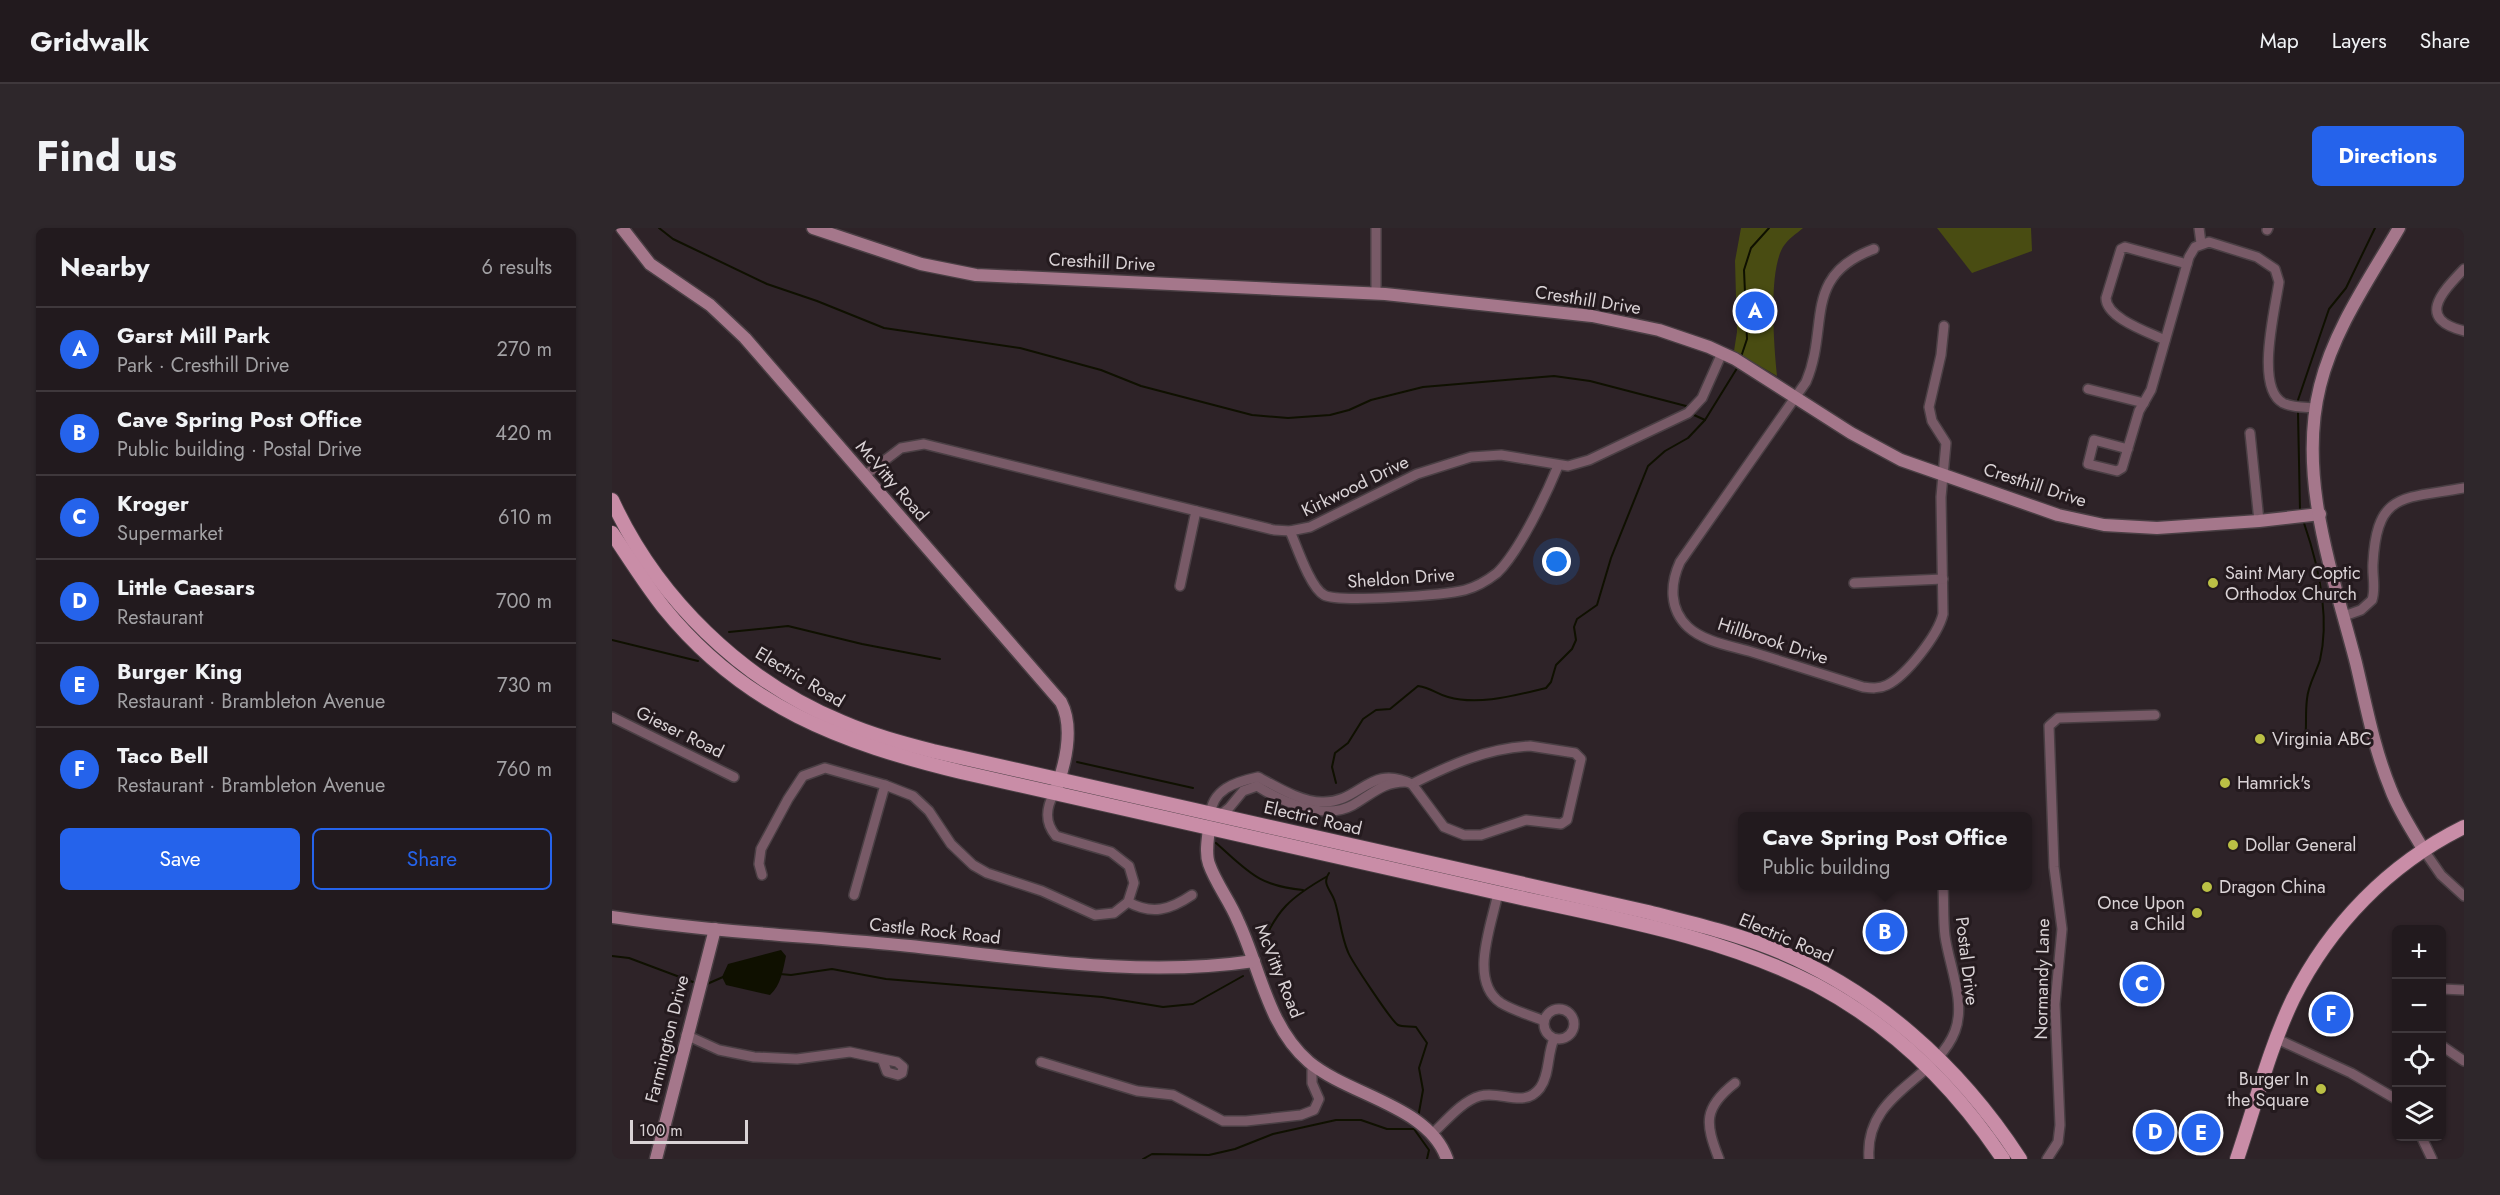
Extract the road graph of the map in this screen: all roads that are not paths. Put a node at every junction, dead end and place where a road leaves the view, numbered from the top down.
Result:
1 (621, 228) edge
2 (813, 228) edge
3 (1376, 228) edge
4 (2199, 228) edge
5 (2399, 228) edge
6 (2201, 243) junction
7 (1874, 249) dead end
8 (2187, 264) junction
9 (2464, 269) edge
10 (1376, 294) junction
11 (1944, 326) dead end
12 (2464, 331) edge
13 (2165, 340) junction
14 (1722, 353) junction
15 (2088, 389) dead end
16 (1796, 398) junction
17 (2144, 403) junction
18 (2316, 408) junction
19 (2250, 432) dead end
20 (2128, 449) junction
21 (1558, 466) junction
22 (1943, 474) junction
23 (864, 476) junction
24 (2464, 488) edge
25 (612, 500) edge
26 (1196, 512) junction
27 (2320, 514) junction
28 (2259, 521) junction
29 (1290, 531) junction
30 (612, 533) edge
31 (1943, 579) junction
32 (1854, 584) dead end
33 (1180, 585) dead end
34 (2344, 616) junction
35 (2155, 715) dead end
36 (612, 717) edge
37 (734, 777) dead end
38 (1059, 779) junction
39 (1412, 784) junction
40 (885, 785) junction
41 (1054, 793) junction
42 (1215, 813) junction
43 (1209, 828) junction
44 (2464, 828) edge
45 (2423, 849) junction
46 (762, 875) dead end
47 (1943, 890) edge
48 (1498, 893) junction
49 (854, 895) dead end
50 (1192, 895) dead end
51 (2464, 896) edge
52 (1128, 902) junction
53 (612, 917) edge
54 (715, 929) junction
55 (1254, 961) junction
56 (2446, 989) edge
57 (2464, 990) edge
58 (1544, 1021) junction
59 (686, 1035) junction
60 (1554, 1039) junction
61 (2277, 1039) junction
62 (2446, 1049) edge
63 (1937, 1056) junction
64 (883, 1060) dead end
65 (2464, 1061) edge
66 (1041, 1062) dead end
67 (1312, 1064) junction
68 (1927, 1066) junction
69 (1735, 1083) dead end
70 (2392, 1096) edge
71 (1433, 1133) junction
72 (2423, 1141) edge
73 (656, 1159) edge
74 (1447, 1159) edge
75 (1719, 1159) edge
76 (1869, 1159) edge
77 (2003, 1159) edge
78 (2020, 1159) edge
79 (2047, 1159) edge
80 (2237, 1159) edge
81 (2433, 1159) edge

1 - 23 street, McVitty Road
2 - 10 street, Cresthill Drive
3 - 10 street
4 - 6 street
5 - 18 street
6 - 8 street
6 - 18 street
7 - 16 street, Hillbrook Drive
8 - 13 street
8 - 13 street
9 - 12 street
10 - 14 street, Cresthill Drive
11 - 22 street, Hillbrook Drive
13 - 17 street
14 - 16 street, Cresthill Drive
14 - 21 street, Kirkwood Drive
15 - 17 street
16 - 22 street, Cresthill Drive
16 - 31 street, Hillbrook Drive
17 - 20 street
18 - 27 street
19 - 28 street
20 - 20 street
21 - 29 street, Kirkwood Drive
21 - 29 street, Sheldon Drive
22 - 28 street, Cresthill Drive
22 - 31 street, Hillbrook Drive
23 - 26 street, Kirkwood Drive
23 - 38 street, McVitty Road
24 - 34 street
25 - 38 main road, Electric Road
26 - 29 street, Kirkwood Drive
26 - 33 street
27 - 28 street, Cresthill Drive
27 - 34 street
30 - 41 main road, Electric Road
31 - 32 street
34 - 45 street
35 - 79 street, Normandy Lane
36 - 37 street, Gieser Road
38 - 41 street, McVitty Road
38 - 42 main road, Electric Road
39 - 39 street
39 - 42 street
39 - 42 street
40 - 46 street
40 - 49 street
40 - 52 street
41 - 43 main road, Electric Road
41 - 52 street
42 - 43 street
42 - 63 main road, Electric Road
43 - 48 main road, Electric Road
43 - 55 street, McVitty Road
44 - 45 main road
45 - 51 street
45 - 61 main road
47 - 63 street, Postal Drive
48 - 58 street
48 - 68 main road, Electric Road
50 - 52 street
53 - 54 street, Castle Rock Road
54 - 55 street, Castle Rock Road
54 - 59 street, Farmington Drive
55 - 67 street, McVitty Road
56 - 57 street
58 - 60 street
58 - 60 street
59 - 64 street
59 - 73 street, Farmington Drive
60 - 71 street
61 - 70 street
61 - 80 main road
62 - 65 street
63 - 68 street, Postal Drive
63 - 78 main road, Electric Road
66 - 67 street
67 - 71 street, McVitty Road
68 - 76 street, Postal Drive
68 - 77 main road, Electric Road
69 - 75 street
71 - 74 street, McVitty Road
72 - 81 street

